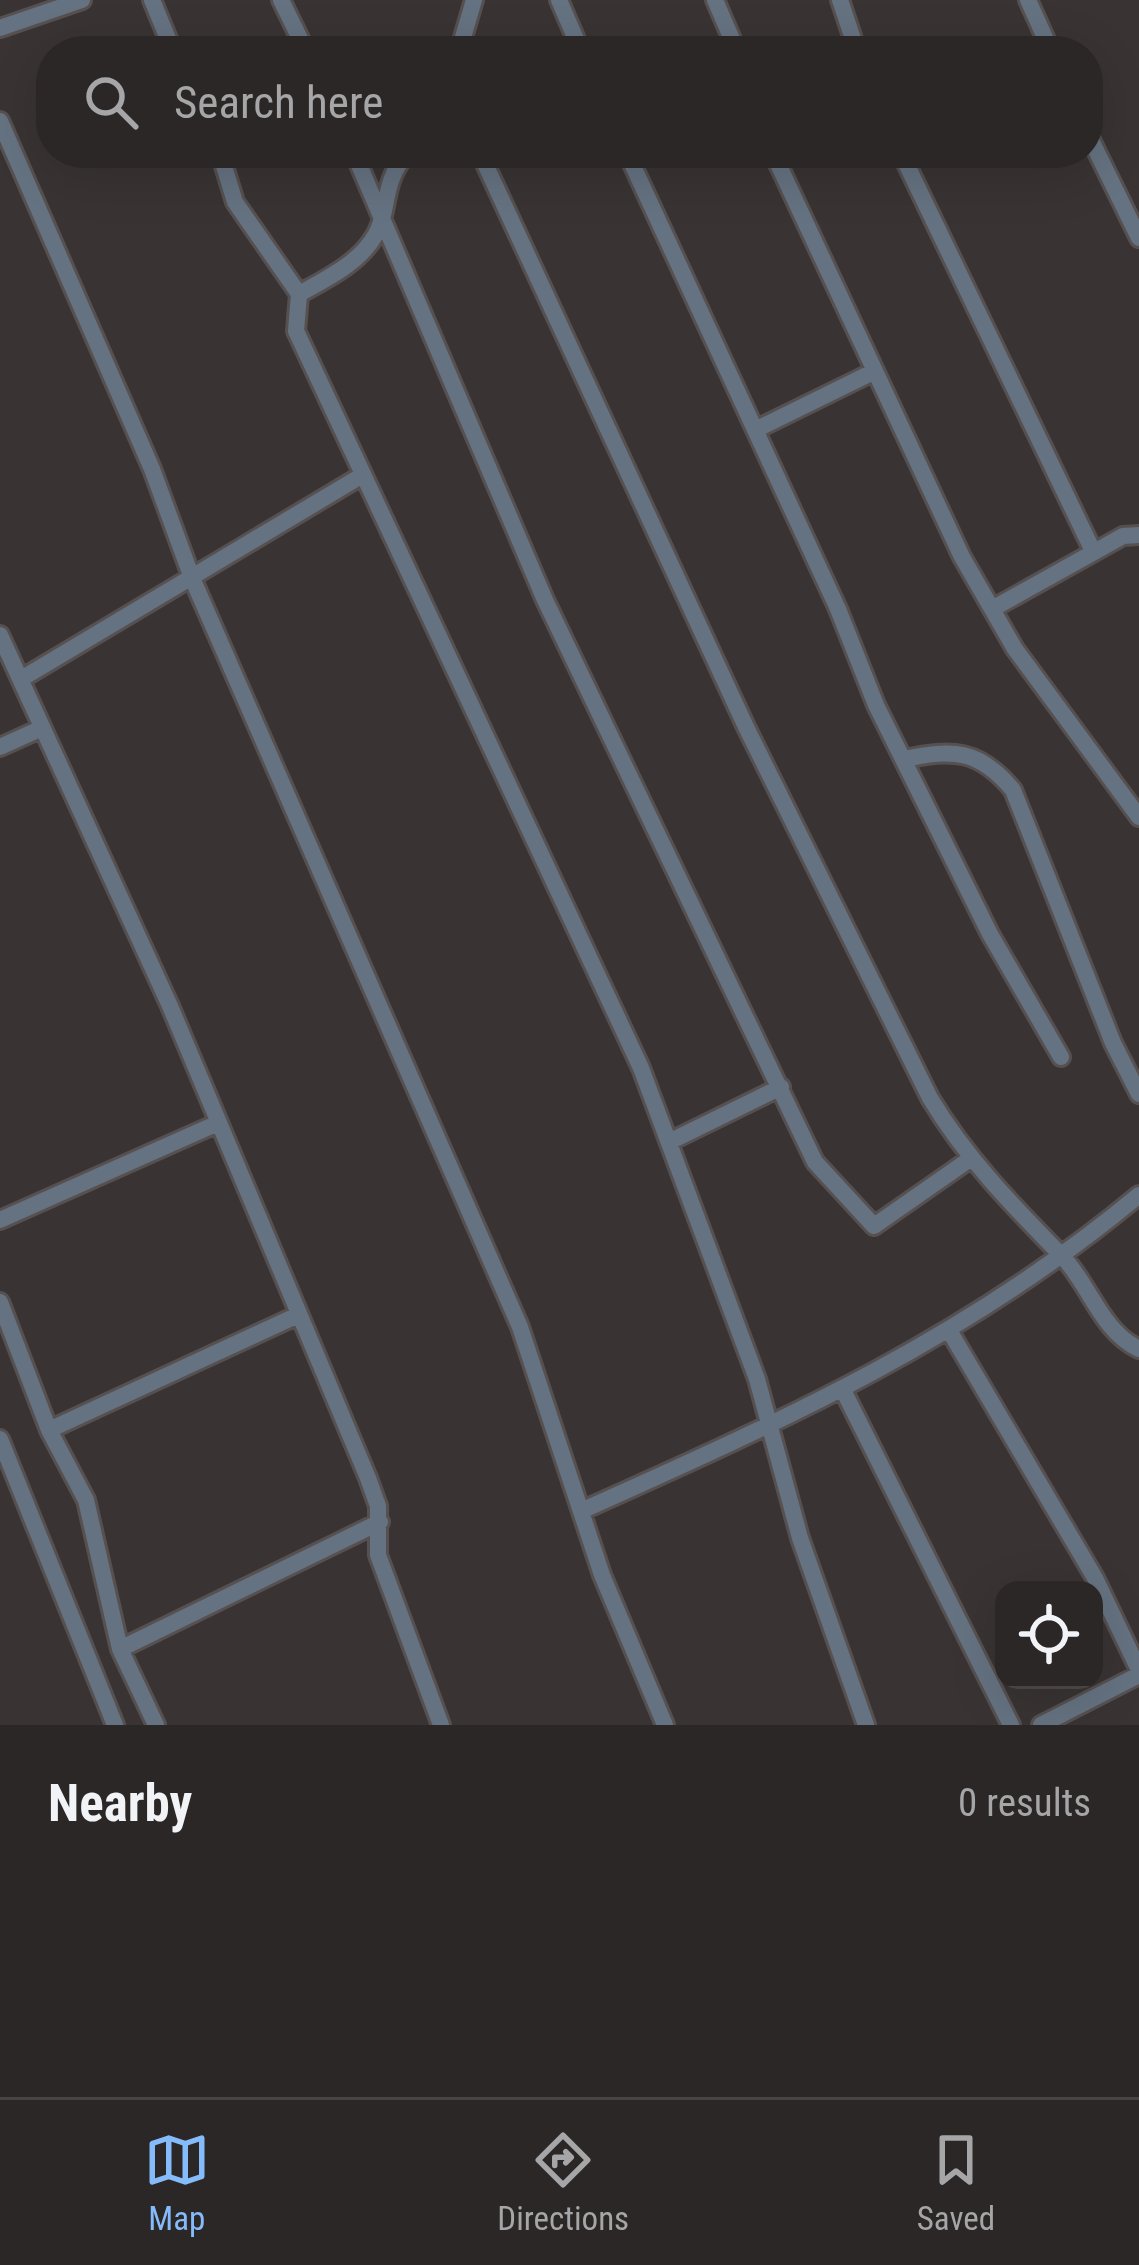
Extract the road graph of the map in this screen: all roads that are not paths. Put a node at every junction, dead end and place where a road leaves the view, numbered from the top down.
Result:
1 (82, 0) edge
2 (152, 0) edge
3 (281, 0) edge
4 (474, 0) edge
5 (559, 0) edge
6 (715, 0) edge
7 (840, 0) edge
8 (1028, 0) edge
9 (0, 28) edge
10 (167, 36) edge
11 (299, 36) edge
12 (463, 36) edge
13 (575, 36) edge
14 (730, 36) edge
15 (852, 36) edge
16 (1044, 36) edge
17 (0, 121) edge
18 (1103, 165) edge
19 (225, 168) edge
20 (361, 168) edge
21 (400, 168) edge
22 (487, 168) edge
23 (634, 168) edge
24 (780, 168) edge
25 (908, 168) edge
26 (380, 208) junction
27 (1139, 238) edge
28 (299, 294) junction
29 (873, 372) junction
30 (755, 430) junction
31 (361, 476) junction
32 (1139, 535) edge
33 (1093, 551) junction
34 (192, 578) junction
35 (992, 609) junction
36 (0, 634) edge
37 (20, 679) junction
38 (42, 728) junction
39 (0, 747) edge
40 (904, 759) junction
41 (1139, 818) edge
42 (1060, 1058) dead end
43 (781, 1087) junction
44 (1139, 1094) edge
45 (218, 1123) junction
46 (671, 1142) junction
47 (970, 1159) junction
48 (1139, 1196) edge
49 (0, 1220) edge
50 (1063, 1257) junction
51 (0, 1302) edge
52 (298, 1315) junction
53 (950, 1332) junction
54 (1139, 1349) edge
55 (843, 1390) junction
56 (771, 1426) junction
57 (49, 1430) junction
58 (0, 1439) edge
59 (581, 1511) junction
60 (380, 1522) junction
61 (120, 1648) junction
62 (1139, 1673) edge
63 (116, 1725) edge
64 (156, 1725) edge
65 (441, 1725) edge
66 (665, 1725) edge
67 (866, 1725) edge
68 (1011, 1725) edge
69 (1041, 1725) edge

1 - 9 street
2 - 10 street
3 - 11 street
4 - 12 street
5 - 13 street
6 - 14 street
7 - 15 street
8 - 16 street
17 - 34 street
18 - 27 street
19 - 28 street
20 - 26 street
21 - 26 street
22 - 47 street
23 - 30 street
24 - 29 street
25 - 33 street
26 - 28 street
26 - 43 street
28 - 31 street
29 - 30 street
29 - 35 street
30 - 40 street
31 - 34 street
31 - 46 street
32 - 33 street
33 - 35 street
34 - 37 street
34 - 59 street
35 - 41 street
36 - 37 street
37 - 38 street
38 - 39 street
38 - 45 street
40 - 42 street
40 - 44 street
43 - 46 street
43 - 47 street
45 - 49 street
45 - 52 street
46 - 56 street
47 - 50 street
48 - 50 street
50 - 53 street
50 - 54 street
51 - 57 street
52 - 57 street
52 - 60 street
53 - 55 street
53 - 62 street
55 - 56 street
55 - 68 street
56 - 59 street
56 - 67 street
57 - 61 street
58 - 63 street
59 - 66 street
60 - 61 street
60 - 65 street
61 - 64 street
62 - 69 street

